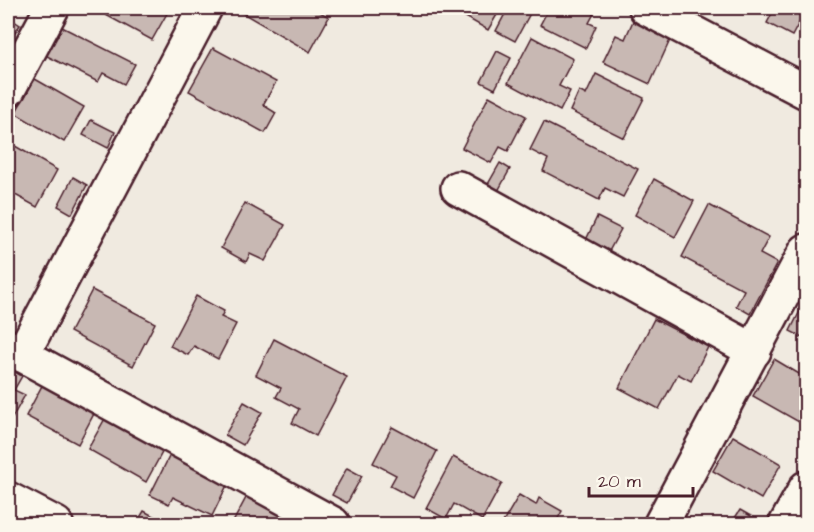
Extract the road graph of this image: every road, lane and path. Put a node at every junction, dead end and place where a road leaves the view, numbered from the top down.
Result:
1 (52, 8) edge
2 (206, 8) edge
3 (646, 8) edge
4 (8, 90) edge
5 (807, 92) edge
6 (458, 188) dead end
7 (805, 258) edge
8 (15, 351) edge
9 (754, 351) junction
10 (807, 488) edge
11 (8, 499) edge
12 (56, 525) edge
13 (333, 525) edge
14 (661, 525) edge
15 (786, 525) edge

1 - 4 street
2 - 8 street
3 - 5 street
6 - 9 street
7 - 9 street
8 - 13 street
9 - 14 street
10 - 15 street
11 - 12 street

